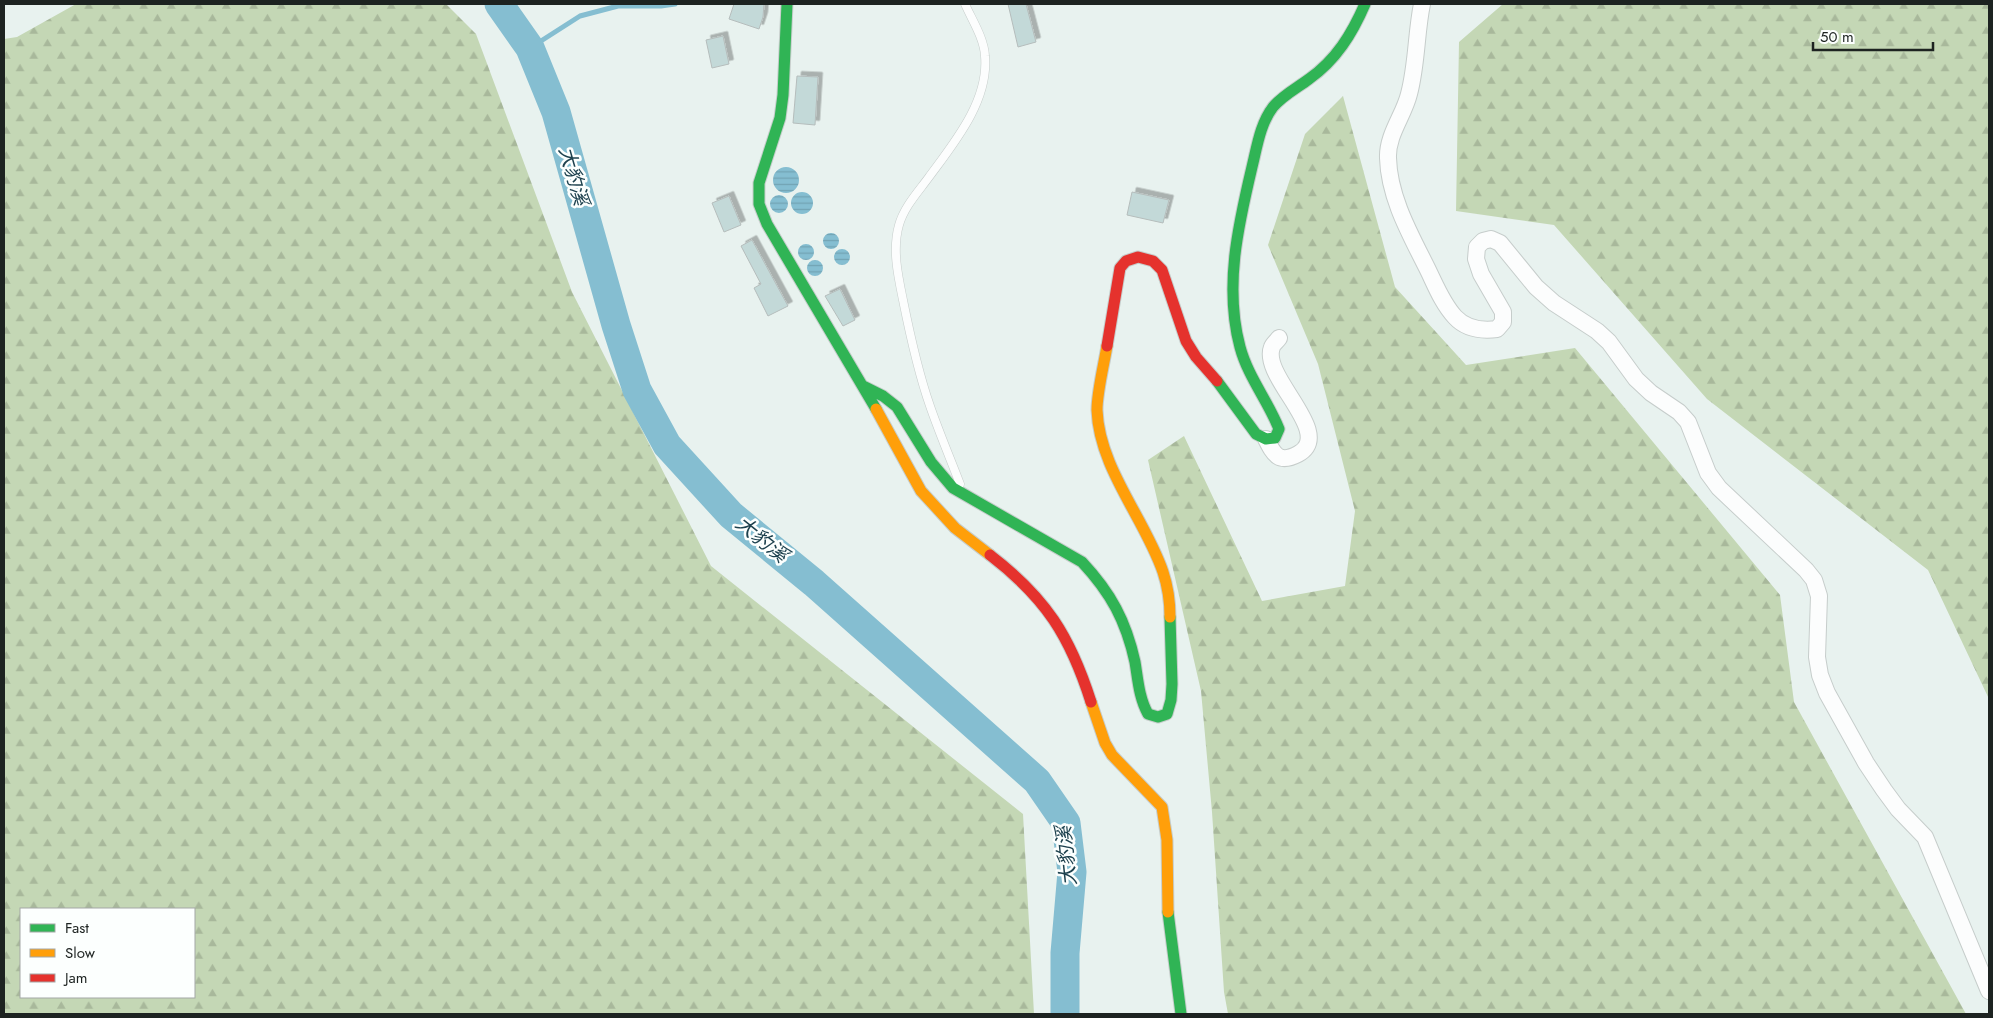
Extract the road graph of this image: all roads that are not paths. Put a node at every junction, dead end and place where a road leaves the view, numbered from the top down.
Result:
1 (787, 4) edge
2 (965, 4) edge
3 (1365, 4) edge
4 (1422, 4) edge
5 (1279, 338) dead end
6 (863, 386) junction
7 (1266, 439) junction
8 (964, 496) junction
9 (1989, 991) edge
10 (1181, 1014) edge

1 - 6 street
2 - 8 lane
3 - 7 street
4 - 9 street
5 - 7 street
6 - 8 street
6 - 10 street
7 - 8 street

